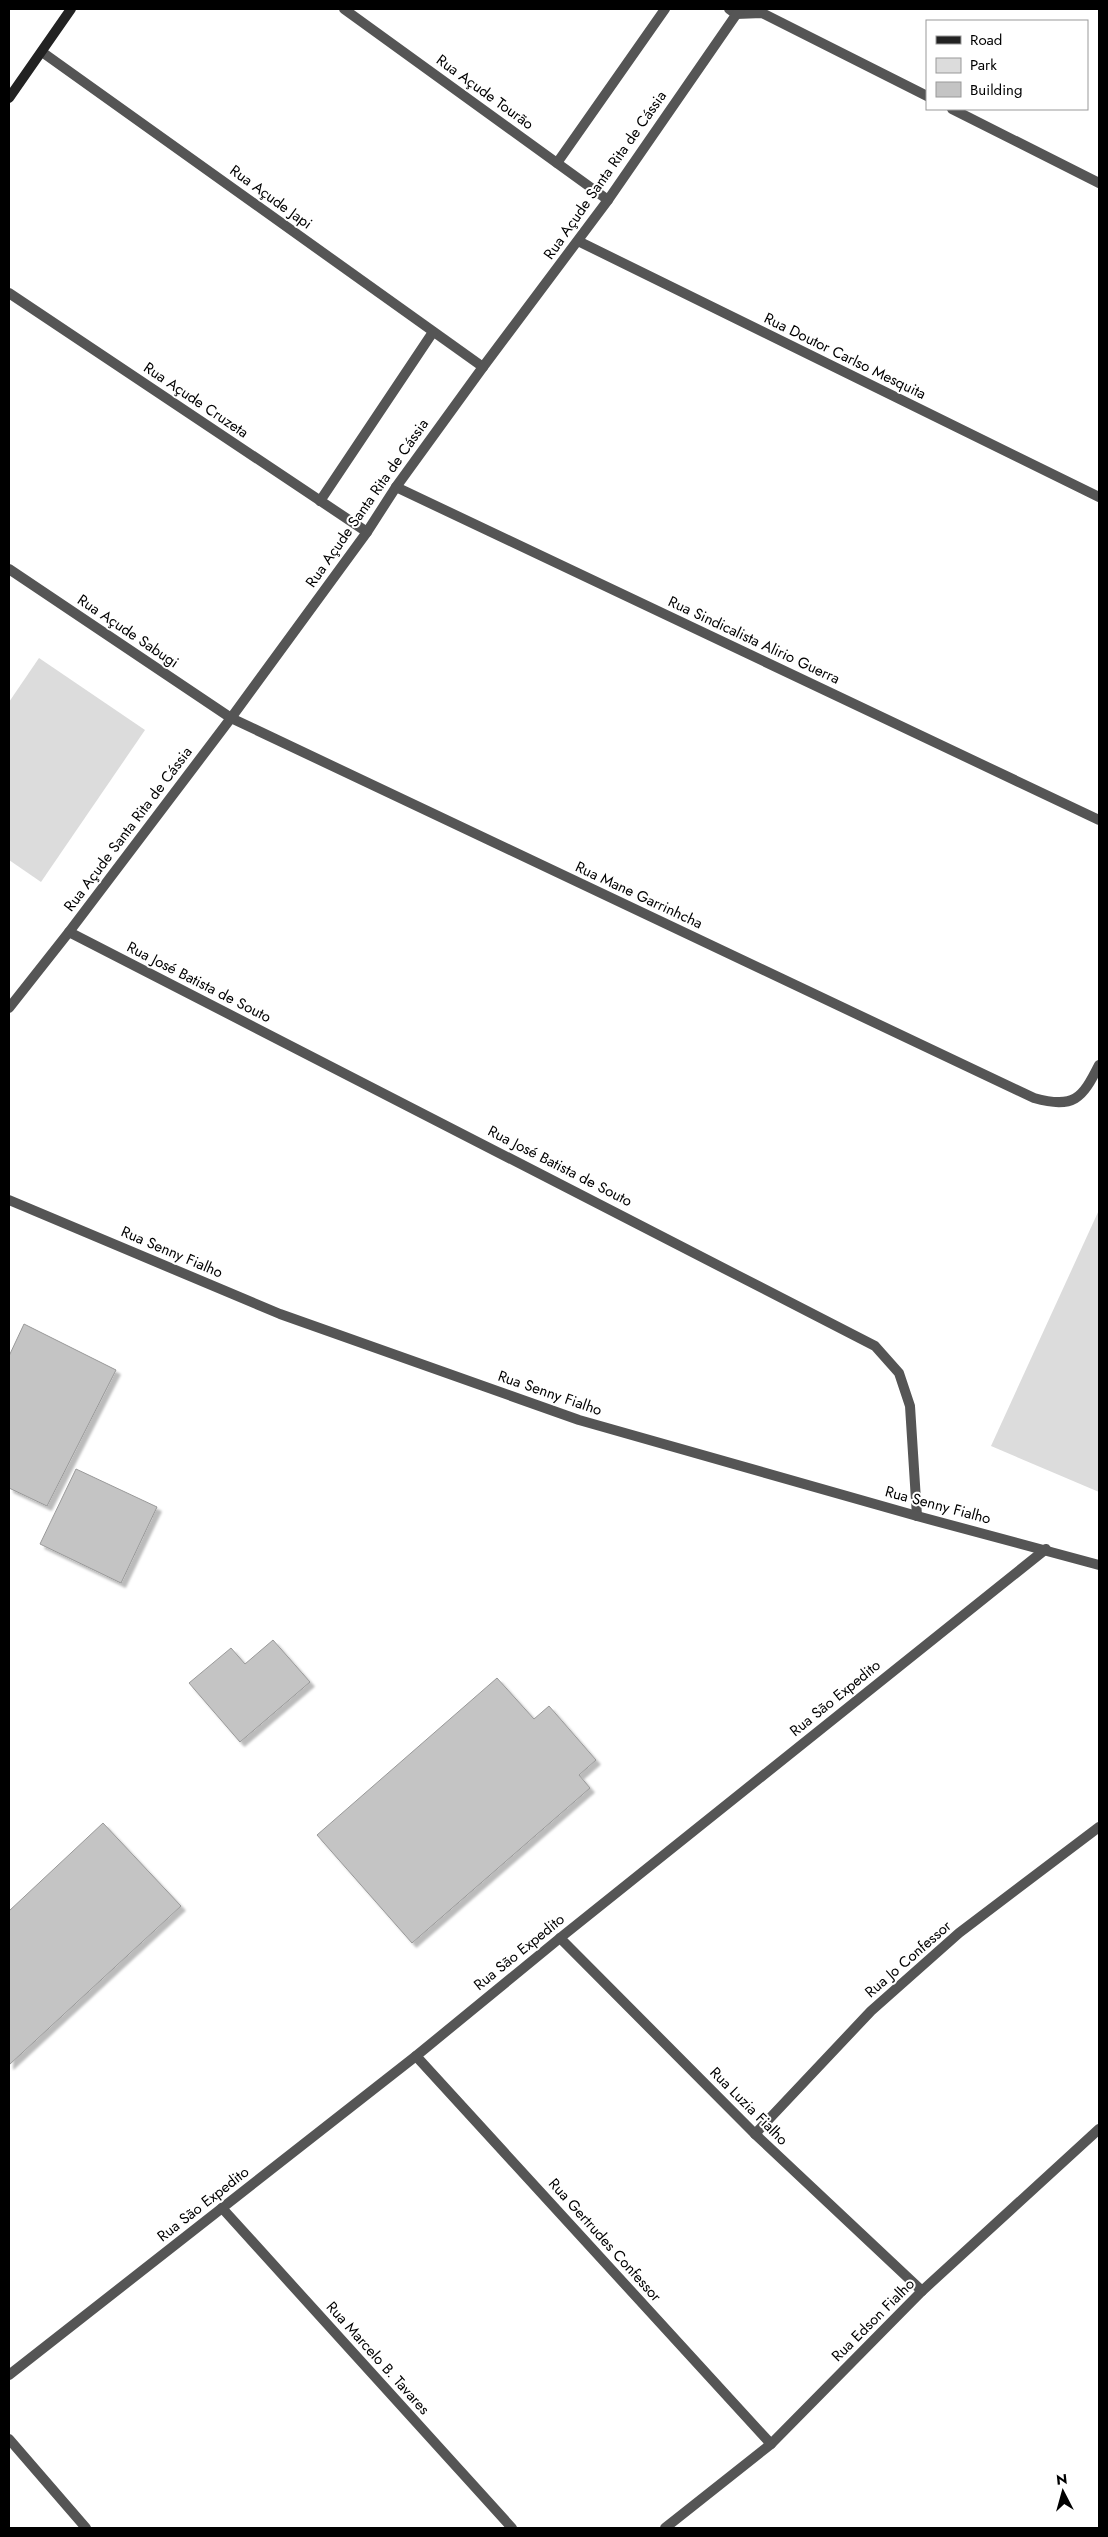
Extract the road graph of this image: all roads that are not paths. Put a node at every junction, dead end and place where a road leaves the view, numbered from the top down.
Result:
1 (71, 9) edge
2 (344, 9) edge
3 (665, 9) edge
4 (735, 10) edge
5 (762, 11) edge
6 (42, 52) junction
7 (926, 95) edge
8 (9, 98) edge
9 (954, 110) edge
10 (557, 163) junction
11 (1099, 183) edge
12 (608, 200) junction
13 (578, 241) junction
14 (9, 292) edge
15 (433, 332) junction
16 (483, 367) junction
17 (396, 487) junction
18 (1099, 497) edge
19 (320, 501) junction
20 (367, 532) junction
21 (9, 569) edge
22 (231, 718) junction
23 (1099, 820) edge
24 (69, 932) junction
25 (9, 1008) edge
26 (1099, 1064) edge
27 (9, 1200) edge
28 (917, 1516) junction
29 (1046, 1549) junction
30 (1099, 1564) edge
31 (1099, 1827) edge
32 (560, 1938) junction
33 (416, 2056) junction
34 (1099, 2129) edge
35 (754, 2134) junction
36 (222, 2208) junction
37 (922, 2291) junction
38 (9, 2374) edge
39 (9, 2439) edge
40 (771, 2444) junction
41 (86, 2528) edge
42 (512, 2528) edge
43 (665, 2528) edge

1 - 6 street
2 - 10 street, Rua Açude Tourão
3 - 10 street
4 - 5 street
4 - 12 street, Rua Açude Santa Rita de Cássia
5 - 7 street
6 - 8 street
6 - 15 street, Rua Açude Japi
9 - 11 street
10 - 12 street, Rua Açude Tourão
12 - 13 street, Rua Açude Santa Rita de Cássia
13 - 16 street, Rua Açude Santa Rita de Cássia
13 - 18 street, Rua Doutor Carlso Mesquita
14 - 19 street, Rua Açude Cruzeta
15 - 16 street, Rua Açude Japi
15 - 19 street
16 - 17 street, Rua Açude Santa Rita de Cássia
17 - 20 street, Rua Açude Santa Rita de Cássia
17 - 23 street, Rua Sindicalista Alirio Guerra
19 - 20 street, Rua Açude Cruzeta
20 - 22 street, Rua Açude Santa Rita de Cássia
21 - 22 street, Rua Açude Sabugi
22 - 24 street, Rua Açude Santa Rita de Cássia
22 - 26 street, Rua Mane Garrinhcha
24 - 25 street, Rua Açude Santa Rita de Cássia
24 - 28 street, Rua José Batista de Souto
27 - 28 street, Rua Senny Fialho
28 - 29 street, Rua Senny Fialho
29 - 30 street, Rua Senny Fialho
29 - 32 street, Rua São Expedito
31 - 35 street, Rua Jo Confessor
32 - 33 street, Rua São Expedito
32 - 35 street, Rua Luzia Fialho
33 - 36 street, Rua São Expedito
33 - 40 street, Rua Gertrudes Confessor
34 - 37 street, Rua Edson Fialho
35 - 37 street, Rua Luzia Fialho
36 - 38 street, Rua São Expedito
36 - 42 street, Rua Marcelo B. Tavares
37 - 40 street, Rua Edson Fialho
39 - 41 street
40 - 43 street, Rua Edson Fialho

